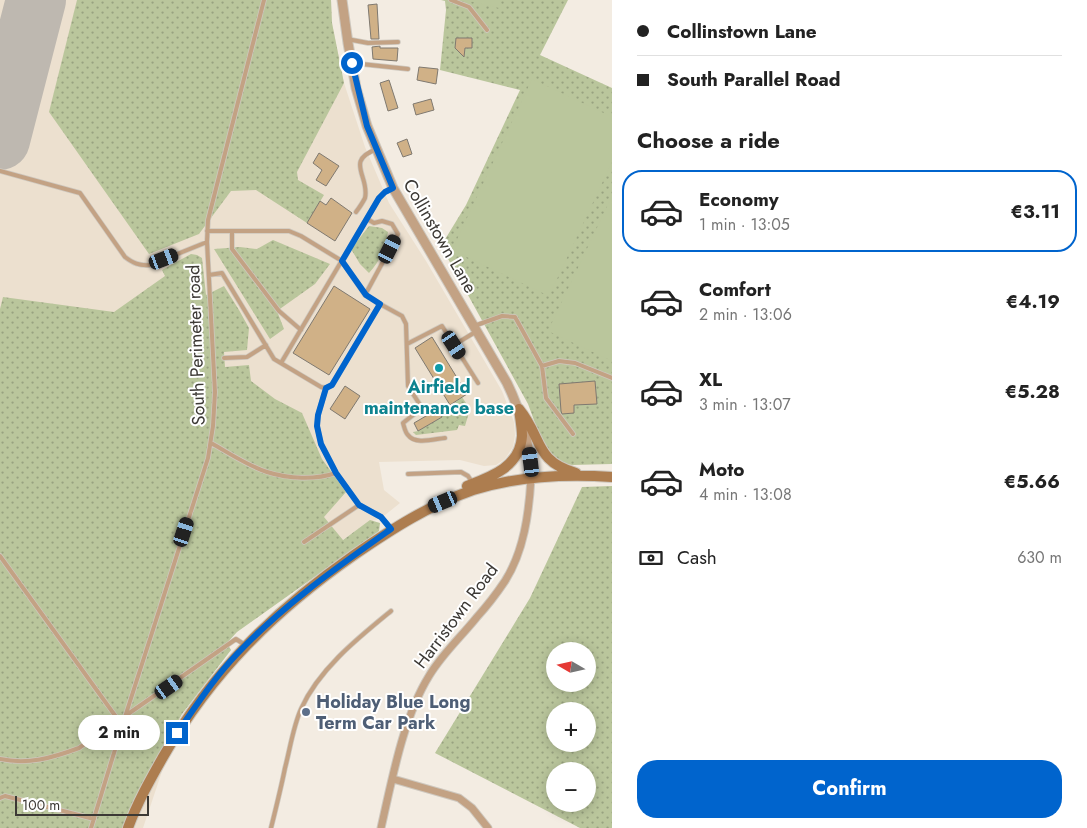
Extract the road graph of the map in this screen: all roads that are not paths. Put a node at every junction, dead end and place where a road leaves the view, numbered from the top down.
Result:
1 (264, 0) edge
2 (342, 0) edge
3 (451, 0) edge
4 (487, 30) dead end
5 (347, 39) junction
6 (398, 42) dead end
7 (352, 63) junction
8 (408, 69) dead end
9 (377, 149) junction
10 (0, 171) edge
11 (393, 188) junction
12 (356, 212) dead end
13 (367, 219) junction
14 (207, 231) junction
15 (232, 231) junction
16 (207, 242) junction
17 (342, 261) junction
18 (209, 275) junction
19 (366, 295) junction
20 (380, 304) junction
21 (476, 328) junction
22 (301, 330) junction
23 (407, 344) junction
24 (266, 345) junction
25 (454, 345) junction
26 (224, 358) dead end
27 (281, 363) junction
28 (542, 366) junction
29 (612, 378) edge
30 (478, 383) dead end
31 (326, 388) junction
32 (519, 409) junction
33 (573, 434) dead end
34 (444, 438) dead end
35 (211, 443) junction
36 (336, 473) junction
37 (408, 474) dead end
38 (584, 475) junction
39 (612, 477) edge
40 (531, 478) junction
41 (473, 484) junction
42 (443, 502) junction
43 (359, 505) junction
44 (391, 529) junction
45 (304, 542) dead end
46 (0, 556) edge
47 (391, 611) dead end
48 (246, 646) junction
49 (125, 718) junction
50 (119, 721) junction
51 (0, 759) edge
52 (393, 779) junction
53 (0, 798) edge
54 (94, 819) junction
55 (91, 828) edge
56 (128, 828) edge
57 (271, 828) edge
58 (381, 828) edge
59 (488, 828) edge

1 - 14 lane, South Perimeter road
2 - 5 street, Collinstown Lane
3 - 4 lane
5 - 6 lane
5 - 7 street, Collinstown Lane
7 - 8 lane
7 - 9 street, Collinstown Lane
9 - 11 street, Collinstown Lane
9 - 12 lane
10 - 16 lane
11 - 13 lane
11 - 21 street, Collinstown Lane
13 - 17 lane
13 - 19 lane
14 - 15 lane
14 - 16 lane, South Perimeter road
15 - 17 lane
15 - 22 lane
16 - 18 lane, South Perimeter road
17 - 19 lane
17 - 22 lane
18 - 24 lane
18 - 35 lane, South Perimeter road
19 - 20 lane
20 - 23 lane
20 - 31 lane
21 - 25 lane
21 - 28 lane
21 - 32 street, Collinstown Lane
22 - 27 lane
23 - 25 lane
23 - 34 lane
24 - 26 lane
24 - 27 lane
25 - 30 lane
27 - 31 lane
28 - 29 lane
28 - 33 lane
31 - 36 lane
32 - 38 main road
32 - 40 street, Collinstown Lane
32 - 41 main road
35 - 36 lane
35 - 49 lane, South Perimeter road
36 - 43 lane
37 - 41 lane
38 - 39 main road
38 - 40 main road
40 - 42 main road
40 - 52 street, Harristown Road
41 - 42 main road
42 - 44 main road
43 - 44 lane
43 - 45 lane
44 - 48 main road
46 - 50 lane
47 - 57 lane
48 - 49 lane
48 - 56 main road
49 - 50 lane
49 - 54 lane, South Perimeter road
50 - 51 lane
52 - 58 street, Harristown Road
52 - 59 street
53 - 54 lane
54 - 55 lane, South Perimeter road

